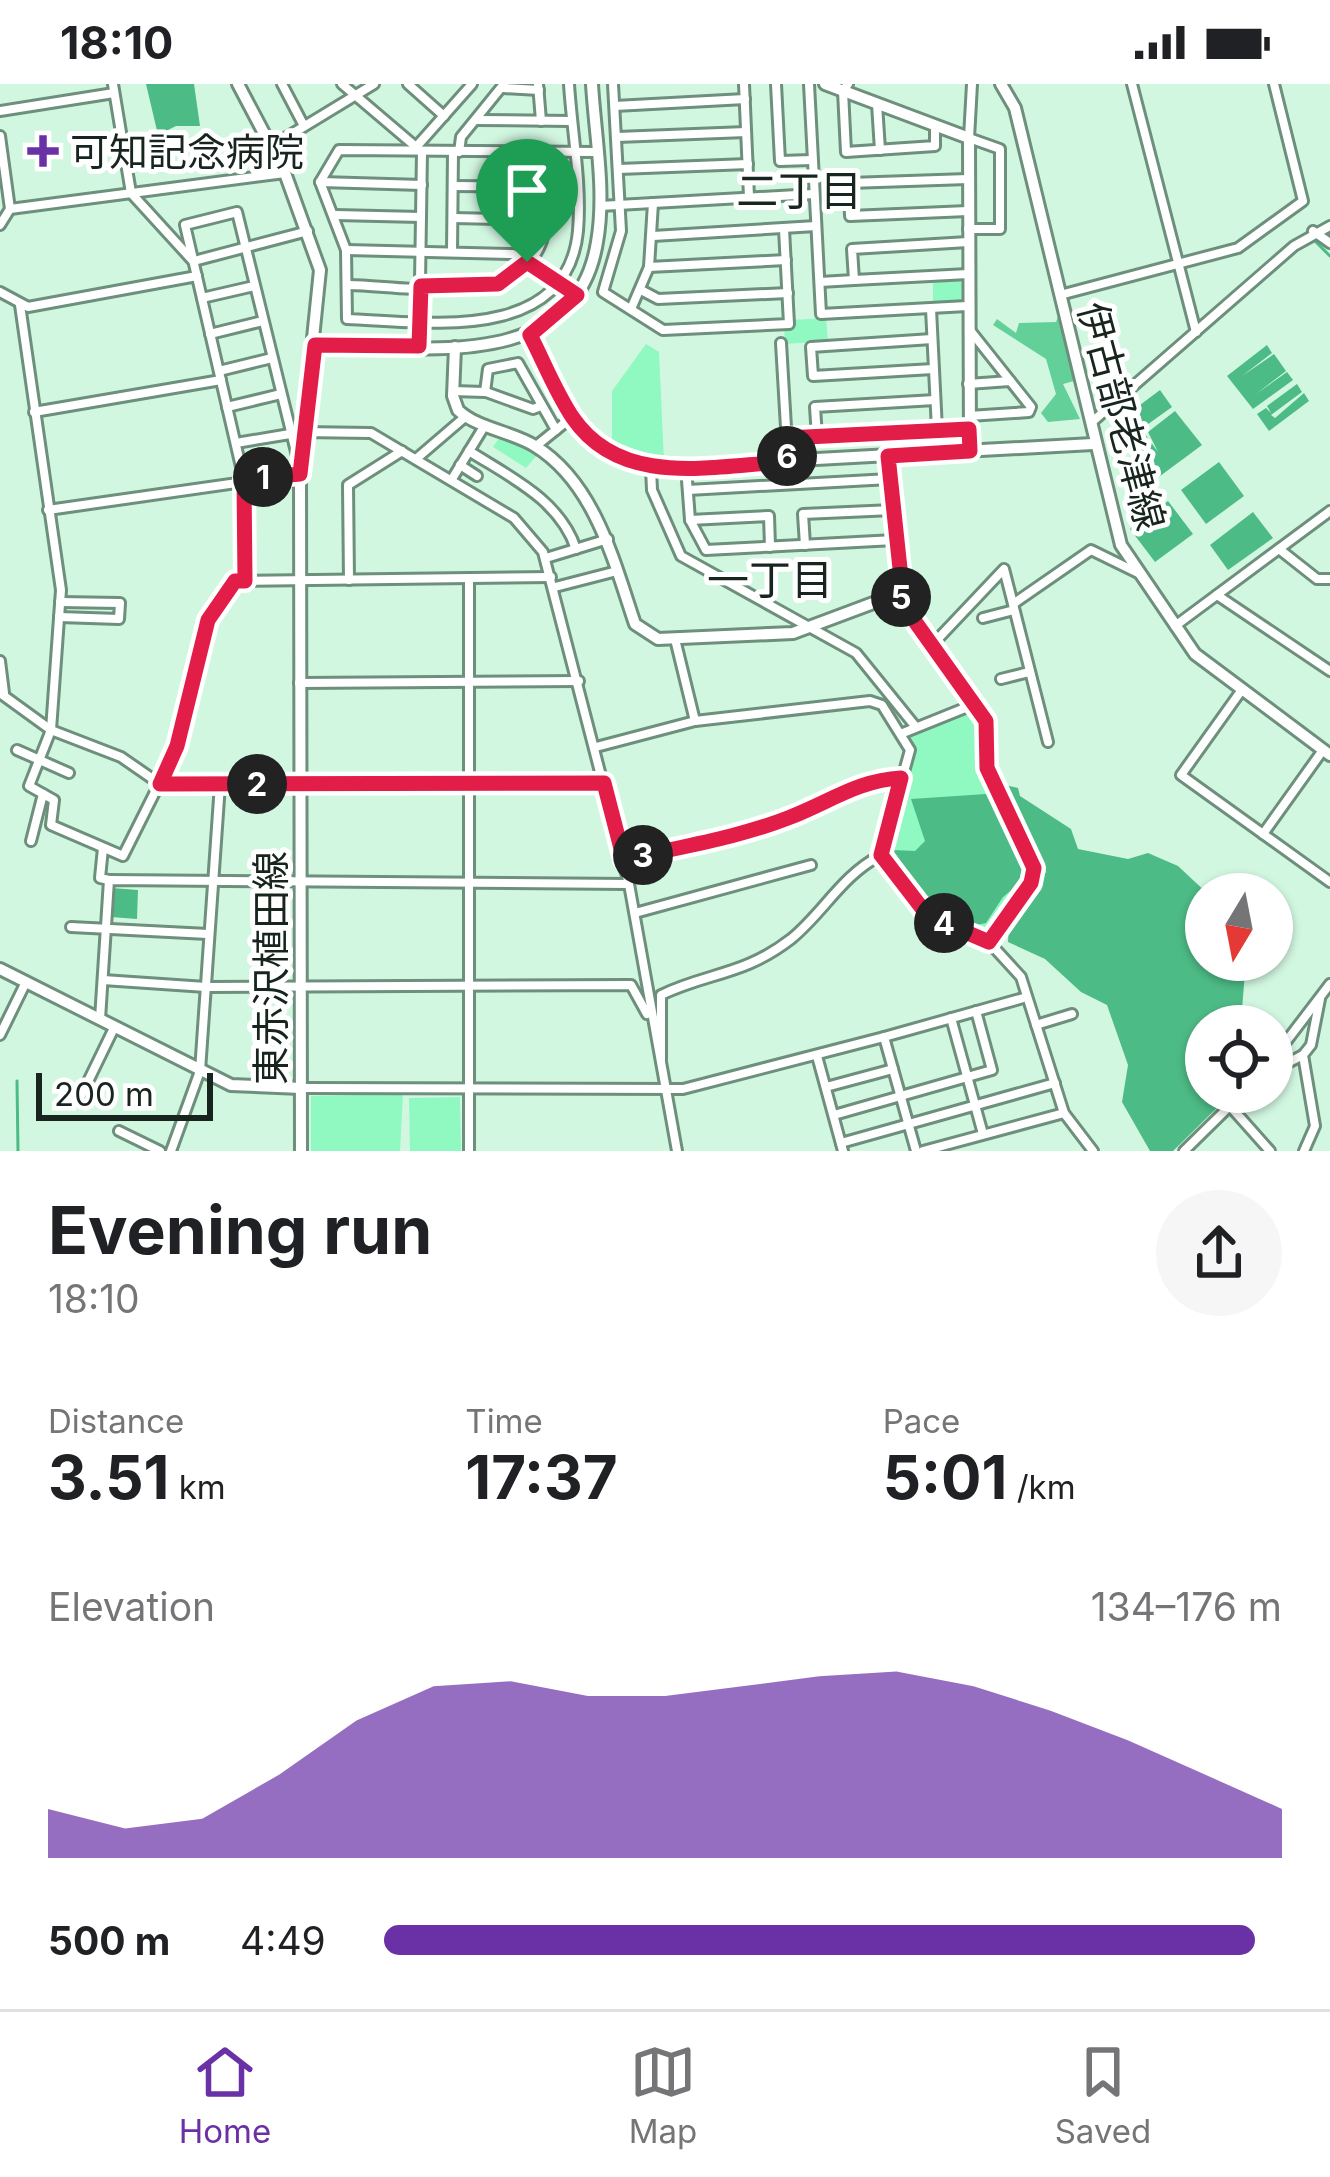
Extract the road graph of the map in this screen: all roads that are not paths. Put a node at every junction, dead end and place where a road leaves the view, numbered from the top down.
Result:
1 (282, 84) edge
2 (342, 84) edge
3 (374, 84) edge
4 (408, 84) edge
5 (472, 84) edge
6 (569, 84) edge
7 (592, 84) edge
8 (613, 84) edge
9 (744, 84) edge
10 (776, 84) edge
11 (809, 84) edge
12 (825, 84) edge
13 (972, 84) edge
14 (1001, 84) edge
15 (1132, 84) edge
16 (1274, 84) edge
17 (240, 85) edge
18 (503, 86) edge
19 (539, 87) edge
20 (846, 87) edge
21 (113, 88) edge
22 (355, 94) junction
23 (745, 100) junction
24 (877, 104) junction
25 (615, 106) junction
26 (0, 111) edge
27 (444, 116) junction
28 (476, 120) junction
29 (541, 121) junction
30 (571, 121) junction
31 (935, 125) junction
32 (304, 127) junction
33 (746, 132) junction
34 (0, 136) edge
35 (617, 137) junction
36 (969, 137) junction
37 (272, 146) junction
38 (420, 149) junction
39 (880, 150) junction
40 (456, 152) junction
41 (596, 152) junction
42 (574, 153) junction
43 (542, 154) junction
44 (812, 160) junction
45 (748, 164) junction
46 (619, 169) junction
47 (285, 173) junction
48 (968, 179) junction
49 (320, 182) junction
50 (422, 185) junction
51 (453, 186) junction
52 (545, 187) junction
53 (131, 193) junction
54 (814, 194) junction
55 (749, 197) junction
56 (653, 203) junction
57 (620, 205) junction
58 (599, 206) junction
59 (10, 209) junction
60 (968, 211) junction
61 (335, 215) junction
62 (421, 217) junction
63 (453, 218) junction
64 (546, 220) junction
65 (0, 225) edge
66 (816, 226) junction
67 (1330, 226) edge
68 (784, 229) junction
69 (310, 231) junction
70 (1313, 231) junction
71 (968, 235) junction
72 (653, 236) junction
73 (1330, 243) edge
74 (246, 248) junction
75 (346, 250) junction
76 (421, 251) junction
77 (452, 252) junction
78 (786, 260) junction
79 (194, 261) junction
80 (527, 262) junction
81 (1178, 264) junction
82 (649, 267) junction
83 (968, 274) junction
84 (197, 277) junction
85 (854, 280) junction
86 (555, 281) junction
87 (819, 282) junction
88 (349, 285) junction
89 (254, 286) junction
90 (421, 286) junction
91 (641, 290) junction
92 (0, 292) edge
93 (788, 292) junction
94 (577, 295) junction
95 (1059, 295) junction
96 (202, 298) junction
97 (20, 305) junction
98 (967, 306) junction
99 (631, 309) junction
100 (931, 309) junction
101 (263, 321) junction
102 (419, 322) junction
103 (968, 327) junction
104 (1196, 332) junction
105 (210, 334) junction
106 (530, 335) junction
107 (932, 339) junction
108 (781, 343) dead end
109 (315, 345) junction
110 (419, 346) junction
111 (455, 347) junction
112 (272, 358) junction
113 (933, 369) junction
114 (220, 375) junction
115 (1010, 382) junction
116 (967, 384) junction
117 (453, 391) junction
118 (485, 392) junction
119 (281, 394) junction
120 (935, 400) junction
121 (541, 406) junction
122 (227, 407) junction
123 (34, 412) junction
124 (465, 417) junction
125 (572, 417) junction
126 (968, 422) junction
127 (1090, 424) junction
128 (484, 425) junction
129 (556, 430) junction
130 (937, 430) junction
131 (296, 433) junction
132 (817, 437) junction
133 (786, 438) junction
134 (236, 443) junction
135 (1093, 444) junction
136 (536, 446) junction
137 (401, 451) junction
138 (469, 451) junction
139 (970, 451) junction
140 (888, 456) junction
141 (416, 459) junction
142 (788, 461) junction
143 (460, 465) junction
144 (686, 467) junction
145 (652, 468) junction
146 (300, 470) junction
147 (477, 476) dead end
148 (244, 479) junction
149 (452, 479) junction
150 (890, 479) junction
151 (688, 490) junction
152 (48, 510) junction
153 (893, 510) junction
154 (1328, 516) edge
155 (690, 520) junction
156 (608, 539) junction
157 (896, 540) junction
158 (805, 544) junction
159 (770, 547) junction
160 (576, 549) junction
161 (1279, 549) junction
162 (546, 558) junction
163 (617, 571) junction
164 (1138, 573) junction
165 (551, 577) junction
166 (470, 578) junction
167 (1330, 579) edge
168 (349, 580) junction
169 (245, 581) junction
170 (299, 581) junction
171 (554, 588) junction
172 (900, 593) junction
173 (1217, 596) junction
174 (60, 602) junction
175 (1013, 607) junction
176 (59, 617) junction
177 (983, 618) dead end
178 (1175, 626) junction
179 (805, 629) junction
180 (675, 639) junction
181 (933, 644) junction
182 (0, 661) edge
183 (1328, 666) edge
184 (1029, 672) junction
185 (1001, 679) dead end
186 (579, 681) junction
187 (469, 682) junction
188 (299, 683) junction
189 (1241, 692) junction
190 (2, 693) edge
191 (975, 704) junction
192 (695, 722) junction
193 (915, 727) junction
194 (51, 730) junction
195 (903, 733) junction
196 (1048, 742) dead end
197 (596, 747) junction
198 (16, 750) dead end
199 (1326, 753) edge
200 (39, 760) junction
201 (69, 773) dead end
202 (901, 778) junction
203 (604, 783) junction
204 (160, 784) junction
205 (220, 784) junction
206 (300, 784) junction
207 (469, 784) junction
208 (43, 794) junction
209 (1263, 833) junction
210 (31, 841) dead end
211 (103, 848) junction
212 (881, 855) junction
213 (624, 860) junction
214 (811, 865) dead end
215 (109, 880) junction
216 (1330, 882) edge
217 (212, 883) junction
218 (470, 884) junction
219 (629, 884) junction
220 (300, 885) junction
221 (635, 913) junction
222 (71, 927) dead end
223 (106, 929) junction
224 (208, 934) junction
225 (989, 942) junction
226 (0, 969) edge
227 (103, 980) junction
228 (26, 982) junction
229 (1330, 984) edge
230 (470, 986) junction
231 (206, 987) junction
232 (300, 987) junction
233 (1027, 997) junction
234 (1320, 999) junction
235 (976, 1011) junction
236 (1072, 1014) dead end
237 (951, 1018) junction
238 (100, 1020) junction
239 (652, 1024) junction
240 (1036, 1024) junction
241 (114, 1028) junction
242 (1293, 1033) edge
243 (0, 1035) edge
244 (884, 1037) junction
245 (1303, 1055) junction
246 (817, 1056) junction
247 (660, 1060) junction
248 (1293, 1060) edge
249 (893, 1069) junction
250 (200, 1071) junction
251 (968, 1077) junction
252 (1055, 1083) junction
253 (471, 1087) junction
254 (826, 1087) junction
255 (301, 1088) junction
256 (665, 1089) junction
257 (902, 1096) junction
258 (80, 1100) dead end
259 (976, 1106) junction
260 (1064, 1113) junction
261 (1223, 1113) edge
262 (1236, 1113) edge
263 (834, 1115) junction
264 (909, 1125) junction
265 (119, 1131) dead end
266 (983, 1134) junction
267 (842, 1147) edge
268 (954, 1147) edge
269 (160, 1151) edge
270 (171, 1151) edge
271 (301, 1151) edge
272 (469, 1151) edge
273 (677, 1151) edge
274 (920, 1151) edge
275 (1094, 1151) edge
276 (1184, 1151) edge
277 (1270, 1151) edge
278 (1304, 1151) edge

1 - 32 street
2 - 22 street
3 - 22 street
4 - 27 street
5 - 27 street
6 - 30 street
7 - 41 street
8 - 25 street
9 - 23 street
10 - 44 street
11 - 44 street
12 - 20 street
13 - 36 street
14 - 95 street, 伊古部老津線
15 - 81 street
16 - 81 street
17 - 37 street, 東赤沢植田線
18 - 19 street
18 - 28 street
19 - 29 street
20 - 24 street
20 - 39 street
21 - 26 street
21 - 53 street
22 - 32 street
22 - 38 street
23 - 25 street
23 - 33 street
24 - 31 street
24 - 39 street
25 - 35 street
27 - 38 street
28 - 29 street
28 - 40 street
29 - 30 street
30 - 42 street
31 - 36 street
31 - 39 street
32 - 37 street
33 - 35 street
33 - 45 street
34 - 59 street
35 - 46 street
36 - 48 street
36 - 71 street
37 - 47 street, 東赤沢植田線
38 - 40 street
38 - 49 street
38 - 50 street
40 - 43 street
40 - 51 street
41 - 42 street
41 - 58 street
42 - 43 street
42 - 86 street
43 - 52 street
44 - 54 street
45 - 46 street
45 - 55 street
46 - 57 street
47 - 53 street
47 - 69 street, 東赤沢植田線
48 - 60 street
48 - 60 street
49 - 50 street
49 - 61 street
50 - 62 street
51 - 52 street
51 - 63 street
52 - 64 street
53 - 59 street
53 - 79 street
54 - 55 street
54 - 66 street
55 - 56 street
56 - 57 street
56 - 72 street
57 - 58 street
57 - 99 street
58 - 94 street
59 - 65 street
60 - 71 street
61 - 62 street
61 - 75 street
62 - 76 street
63 - 64 street
63 - 77 street
64 - 80 street
66 - 68 street
66 - 87 street
67 - 70 street
68 - 72 street
68 - 78 street
69 - 74 street
69 - 109 street, 東赤沢植田線
70 - 73 street
70 - 104 street
71 - 83 street
71 - 85 street
72 - 82 street
74 - 79 street
74 - 79 street
74 - 89 street
75 - 76 street
75 - 88 street
76 - 77 street
76 - 90 street
77 - 80 street
78 - 82 street
78 - 93 street
79 - 84 street
80 - 86 street
80 - 90 street
81 - 95 street
81 - 104 street
82 - 91 street
83 - 85 street
83 - 98 street
84 - 96 street
84 - 97 street
85 - 87 street
86 - 94 street
86 - 102 street
87 - 100 street
88 - 90 street
88 - 102 street
89 - 96 street
89 - 101 street
90 - 102 street
91 - 93 street
91 - 99 street
92 - 97 street
93 - 99 street
94 - 106 street
95 - 127 street, 伊古部老津線
96 - 105 street
97 - 123 street
98 - 100 street
98 - 103 street
100 - 107 street
101 - 105 street
101 - 112 street
102 - 110 street
103 - 115 street
103 - 116 street
104 - 127 street
105 - 114 street
106 - 111 street
106 - 125 street
107 - 113 street
107 - 113 street
108 - 133 street
109 - 110 street
109 - 131 street, 東赤沢植田線
110 - 111 street
111 - 117 street
112 - 114 street
112 - 119 street
113 - 120 street
114 - 122 street
114 - 123 street
115 - 116 street
115 - 126 street
116 - 126 street
117 - 118 street
117 - 124 street
118 - 121 street
118 - 121 street
119 - 122 street
119 - 131 street
120 - 130 street
120 - 132 street
121 - 129 street
122 - 134 street
123 - 152 street
124 - 128 street
124 - 141 street
125 - 129 street
125 - 145 street
126 - 130 street
126 - 139 street
127 - 135 street, 伊古部老津線
128 - 136 street
128 - 138 street
129 - 136 street
130 - 132 street
131 - 134 street
131 - 137 street
131 - 146 street, 東赤沢植田線
132 - 133 street
133 - 142 street
134 - 148 street
135 - 139 street
135 - 164 street, 伊古部老津線
136 - 156 street
137 - 141 street
137 - 168 street
138 - 143 street
138 - 160 street
139 - 140 street
140 - 142 street
140 - 150 street
141 - 149 street
142 - 144 street
143 - 147 street
143 - 149 street
144 - 145 street
144 - 151 street
145 - 179 street
146 - 148 street
146 - 170 street, 東赤沢植田線
148 - 152 street
148 - 169 street
149 - 162 street
150 - 151 street
150 - 153 street
151 - 155 street
152 - 174 street
153 - 157 street
153 - 158 street
154 - 161 street
155 - 159 street
155 - 159 street
156 - 160 street
156 - 163 street
157 - 158 street
157 - 172 street
158 - 159 street
160 - 162 street
161 - 167 street
161 - 173 street
162 - 165 street
163 - 171 street
163 - 180 street
164 - 175 street
164 - 178 street, 伊古部老津線
165 - 166 street
165 - 171 street
166 - 168 street
166 - 187 street
168 - 170 street
169 - 170 street
169 - 204 street
170 - 188 street, 東赤沢植田線
171 - 186 street
172 - 179 street
172 - 181 street
173 - 178 street
173 - 183 street
174 - 176 street
174 - 176 street
175 - 177 street
175 - 181 street
175 - 184 street
176 - 194 street
178 - 189 street, 伊古部老津線
179 - 180 street
179 - 193 street
180 - 192 street
181 - 191 street
182 - 190 street
184 - 185 street
184 - 196 street
186 - 187 street
186 - 197 street
187 - 188 street
187 - 207 street
188 - 206 street, 東赤沢植田線
189 - 199 street, 伊古部老津線
189 - 209 street
190 - 194 street
191 - 193 street
191 - 225 street
192 - 195 street
192 - 197 street
193 - 195 street
194 - 200 street
194 - 204 street
195 - 202 street
197 - 203 street
198 - 200 street
199 - 209 street
200 - 201 street
200 - 208 street
202 - 212 street
202 - 213 street
203 - 207 street
203 - 213 street
204 - 205 street
204 - 211 street
205 - 206 street
205 - 217 street
206 - 207 street
206 - 220 street, 東赤沢植田線
207 - 218 street
208 - 210 street
208 - 211 street
209 - 216 street
211 - 215 street
212 - 225 street
212 - 247 street
213 - 219 street
214 - 221 street
215 - 217 street
215 - 223 street
217 - 220 street
217 - 224 street
218 - 219 street
218 - 220 street
218 - 230 street
219 - 221 street
220 - 232 street, 東赤沢植田線
221 - 239 street
222 - 223 street
223 - 224 street
223 - 227 street
224 - 231 street
225 - 233 street
226 - 228 street
227 - 231 street
227 - 238 street
228 - 238 street
228 - 243 street
229 - 234 street
230 - 232 street
230 - 239 street
230 - 253 street
231 - 232 street
231 - 250 street
232 - 255 street, 東赤沢植田線
233 - 235 street
233 - 240 street
234 - 242 street
234 - 245 street
235 - 237 street
235 - 251 street
236 - 240 street
237 - 244 street
237 - 251 street
238 - 241 street
239 - 247 street
240 - 252 street
241 - 250 street
241 - 258 street
244 - 246 street
244 - 249 street
245 - 248 street
245 - 278 street
246 - 254 street
246 - 256 street
247 - 256 street
249 - 254 street
249 - 257 street
250 - 255 street
250 - 270 street
251 - 257 street
251 - 259 street
252 - 259 street
252 - 260 street
253 - 255 street
253 - 256 street
253 - 272 street
254 - 263 street
255 - 271 street, 東赤沢植田線
256 - 273 street
257 - 263 street
257 - 264 street
259 - 264 street
259 - 266 street
260 - 266 street
260 - 275 street
261 - 276 street
262 - 277 street
263 - 267 street
264 - 267 street
264 - 274 street
265 - 269 street
266 - 268 street
268 - 274 street

